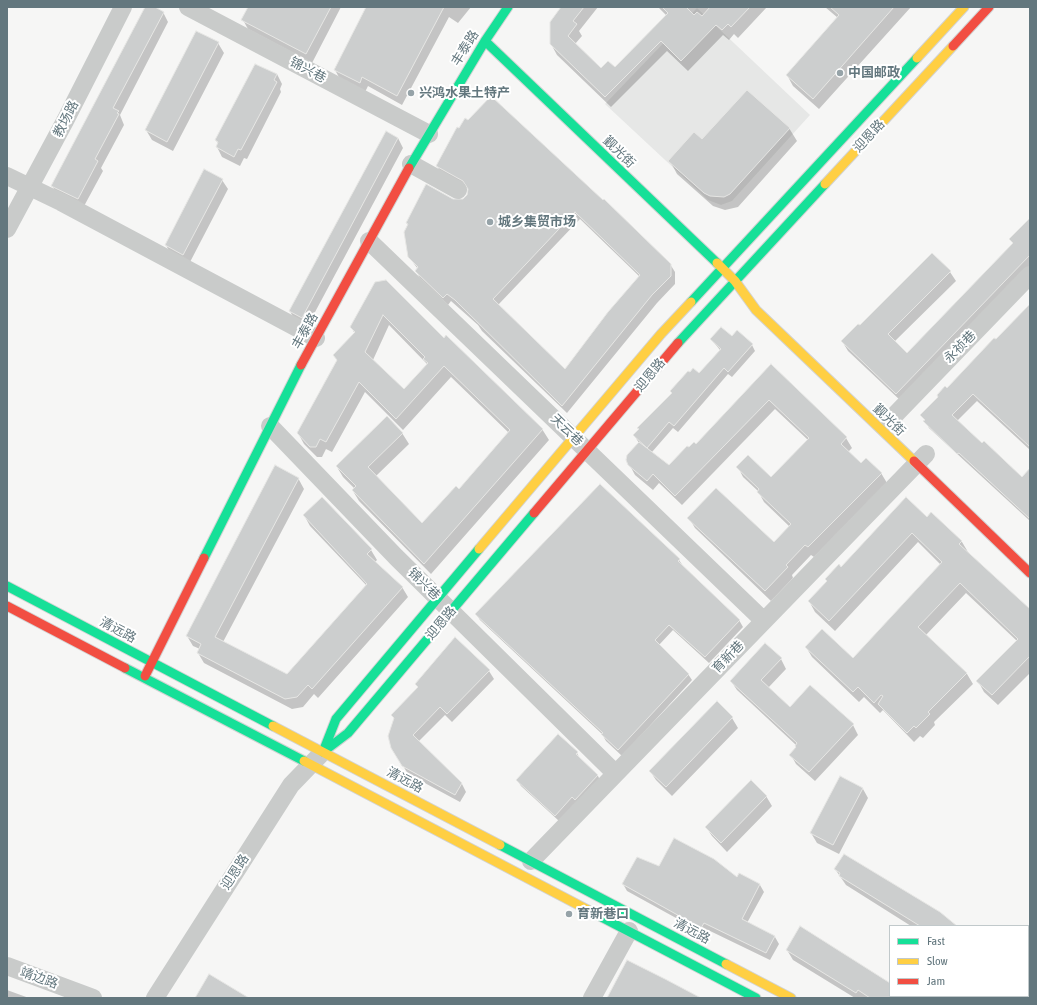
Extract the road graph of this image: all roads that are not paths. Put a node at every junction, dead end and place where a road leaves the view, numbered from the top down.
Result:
1 (123, 7) edge
2 (188, 7) edge
3 (508, 7) edge
4 (964, 7) edge
5 (988, 7) edge
6 (485, 41) junction
7 (429, 134) junction
8 (411, 164) junction
9 (7, 176) edge
10 (30, 187) junction
11 (458, 190) dead end
12 (7, 230) edge
13 (369, 241) junction
14 (722, 269) junction
15 (1030, 275) edge
16 (735, 281) junction
17 (759, 296) dead end
18 (316, 338) junction
19 (890, 419) dead end
20 (270, 426) junction
21 (574, 437) junction
22 (587, 450) junction
23 (924, 457) junction
24 (1030, 574) edge
25 (7, 586) edge
26 (438, 598) junction
27 (7, 606) edge
28 (451, 611) junction
29 (764, 621) junction
30 (152, 663) junction
31 (144, 678) junction
32 (317, 758) junction
33 (615, 773) junction
34 (531, 861) junction
35 (629, 932) junction
36 (7, 966) edge
37 (93, 998) edge
38 (155, 998) edge
39 (592, 998) edge
40 (756, 998) edge
41 (791, 998) edge

1 - 10 street, 教场路
2 - 7 street, 锦兴巷
3 - 6 street, 丰泰路
4 - 14 street, 迎恩路
5 - 16 street, 迎恩路
6 - 7 street, 丰泰路
6 - 14 street, 觐光街
7 - 8 street, 丰泰路
8 - 11 street
8 - 13 street, 丰泰路
9 - 10 street
10 - 12 street, 教场路
10 - 18 street
13 - 18 street, 丰泰路
13 - 21 street, 天云巷
14 - 16 street, 觐光街
14 - 21 street, 迎恩路
15 - 19 street, 永祯巷
16 - 17 street, 觐光街
16 - 22 street, 迎恩路
16 - 23 street, 觐光街
18 - 20 street, 丰泰路
20 - 26 street, 锦兴巷
20 - 30 street, 丰泰路
21 - 22 street, 天云巷
21 - 26 street, 迎恩路
22 - 28 street, 迎恩路
22 - 29 street, 天云巷
23 - 24 street, 觐光街
23 - 29 street, 育新巷
25 - 30 street, 清远路
26 - 28 street, 锦兴巷
26 - 32 street, 迎恩路
27 - 31 street, 清远路
28 - 32 street, 迎恩路
28 - 33 street, 锦兴巷
29 - 33 street, 育新巷
30 - 31 street, 丰泰路
30 - 32 street, 清远路
31 - 32 street, 清远路
32 - 34 street, 清远路
32 - 35 street, 清远路
32 - 38 street, 迎恩路
33 - 34 street, 育新巷
34 - 41 street, 清远路
35 - 39 street
35 - 40 street, 清远路
36 - 37 street, 靖边路

